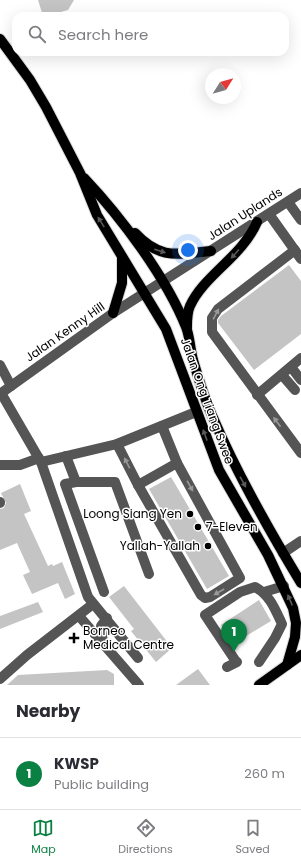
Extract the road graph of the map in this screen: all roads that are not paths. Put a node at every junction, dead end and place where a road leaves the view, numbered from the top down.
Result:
1 (0, 39) edge
2 (12, 55) edge
3 (12, 56) edge
4 (80, 173) junction
5 (301, 193) edge
6 (288, 202) junction
7 (111, 207) junction
8 (269, 214) junction
9 (301, 220) edge
10 (257, 222) junction
11 (211, 251) junction
12 (121, 255) junction
13 (298, 255) edge
14 (163, 282) junction
15 (146, 293) junction
16 (113, 313) junction
17 (186, 328) junction
18 (301, 358) edge
19 (0, 365) edge
20 (291, 367) junction
21 (282, 375) junction
22 (301, 380) edge
23 (11, 386) junction
24 (295, 390) dead end
25 (0, 394) edge
26 (257, 395) junction
27 (196, 412) junction
28 (162, 426) junction
29 (117, 444) junction
30 (301, 453) edge
31 (66, 456) junction
32 (40, 460) junction
33 (177, 462) junction
34 (0, 465) edge
35 (76, 482) junction
36 (138, 485) junction
37 (301, 540) edge
38 (283, 553) junction
39 (149, 574) dead end
40 (301, 582) edge
41 (234, 583) junction
42 (284, 586) junction
43 (104, 592) dead end
44 (240, 592) junction
45 (264, 592) junction
46 (94, 604) junction
47 (78, 616) junction
48 (107, 618) junction
49 (103, 643) junction
50 (301, 655) edge
51 (138, 658) dead end
52 (259, 662) dead end
53 (287, 665) junction
54 (227, 667) dead end
55 (0, 680) edge
56 (140, 685) edge
57 (259, 685) edge

1 - 2 main road, Jalan Ong Tiang Swee
3 - 4 main road, Jalan Ong Tiang Swee
4 - 7 main road, Jalan Ong Tiang Swee
12 -> 4 main road, Jalan Ong Tiang Swee
5 - 6 street, Jalan Uplands
6 - 8 street, Jalan Uplands
6 - 9 street
7 -> 11 main road
7 - 14 main road, Jalan Ong Tiang Swee
8 - 10 street, Jalan Uplands
8 - 13 street
10 - 11 street, Jalan Uplands
10 -> 17 main road
11 - 14 street, Jalan Uplands
12 - 15 main road, Jalan Ong Tiang Swee
12 - 16 main road
26 -> 13 street
14 - 15 street, Jalan Uplands
14 - 17 main road, Jalan Ong Tiang Swee
15 - 16 street, Jalan Kenny Hill
15 - 27 main road, Jalan Ong Tiang Swee
16 - 23 street, Jalan Kenny Hill
17 -> 38 main road, Jalan Ong Tiang Swee
18 - 20 street
19 - 23 street
20 - 21 street
20 - 22 street
21 - 24 street
21 - 26 street
23 - 25 street, Jalan Kenny Hill
25 - 32 street
30 -> 26 street
27 - 28 street
42 -> 27 main road, Jalan Ong Tiang Swee
28 - 29 street
28 - 33 street
29 - 31 street
36 -> 29 street
31 - 32 street
31 - 35 street
32 - 34 street
32 - 46 street
33 - 36 street
33 -> 41 street
35 - 39 street
35 - 43 street
41 -> 36 street
37 - 38 street
38 - 40 main road, Jalan Ong Tiang Swee
41 - 44 street
42 - 45 street
53 -> 42 main road, Jalan Ong Tiang Swee
44 - 45 street
44 - 54 street
45 - 52 street
46 - 47 street
46 - 48 street
47 - 49 street
47 - 55 street
48 - 49 street
48 - 51 street
49 - 56 street
50 - 53 main road
53 - 57 main road

